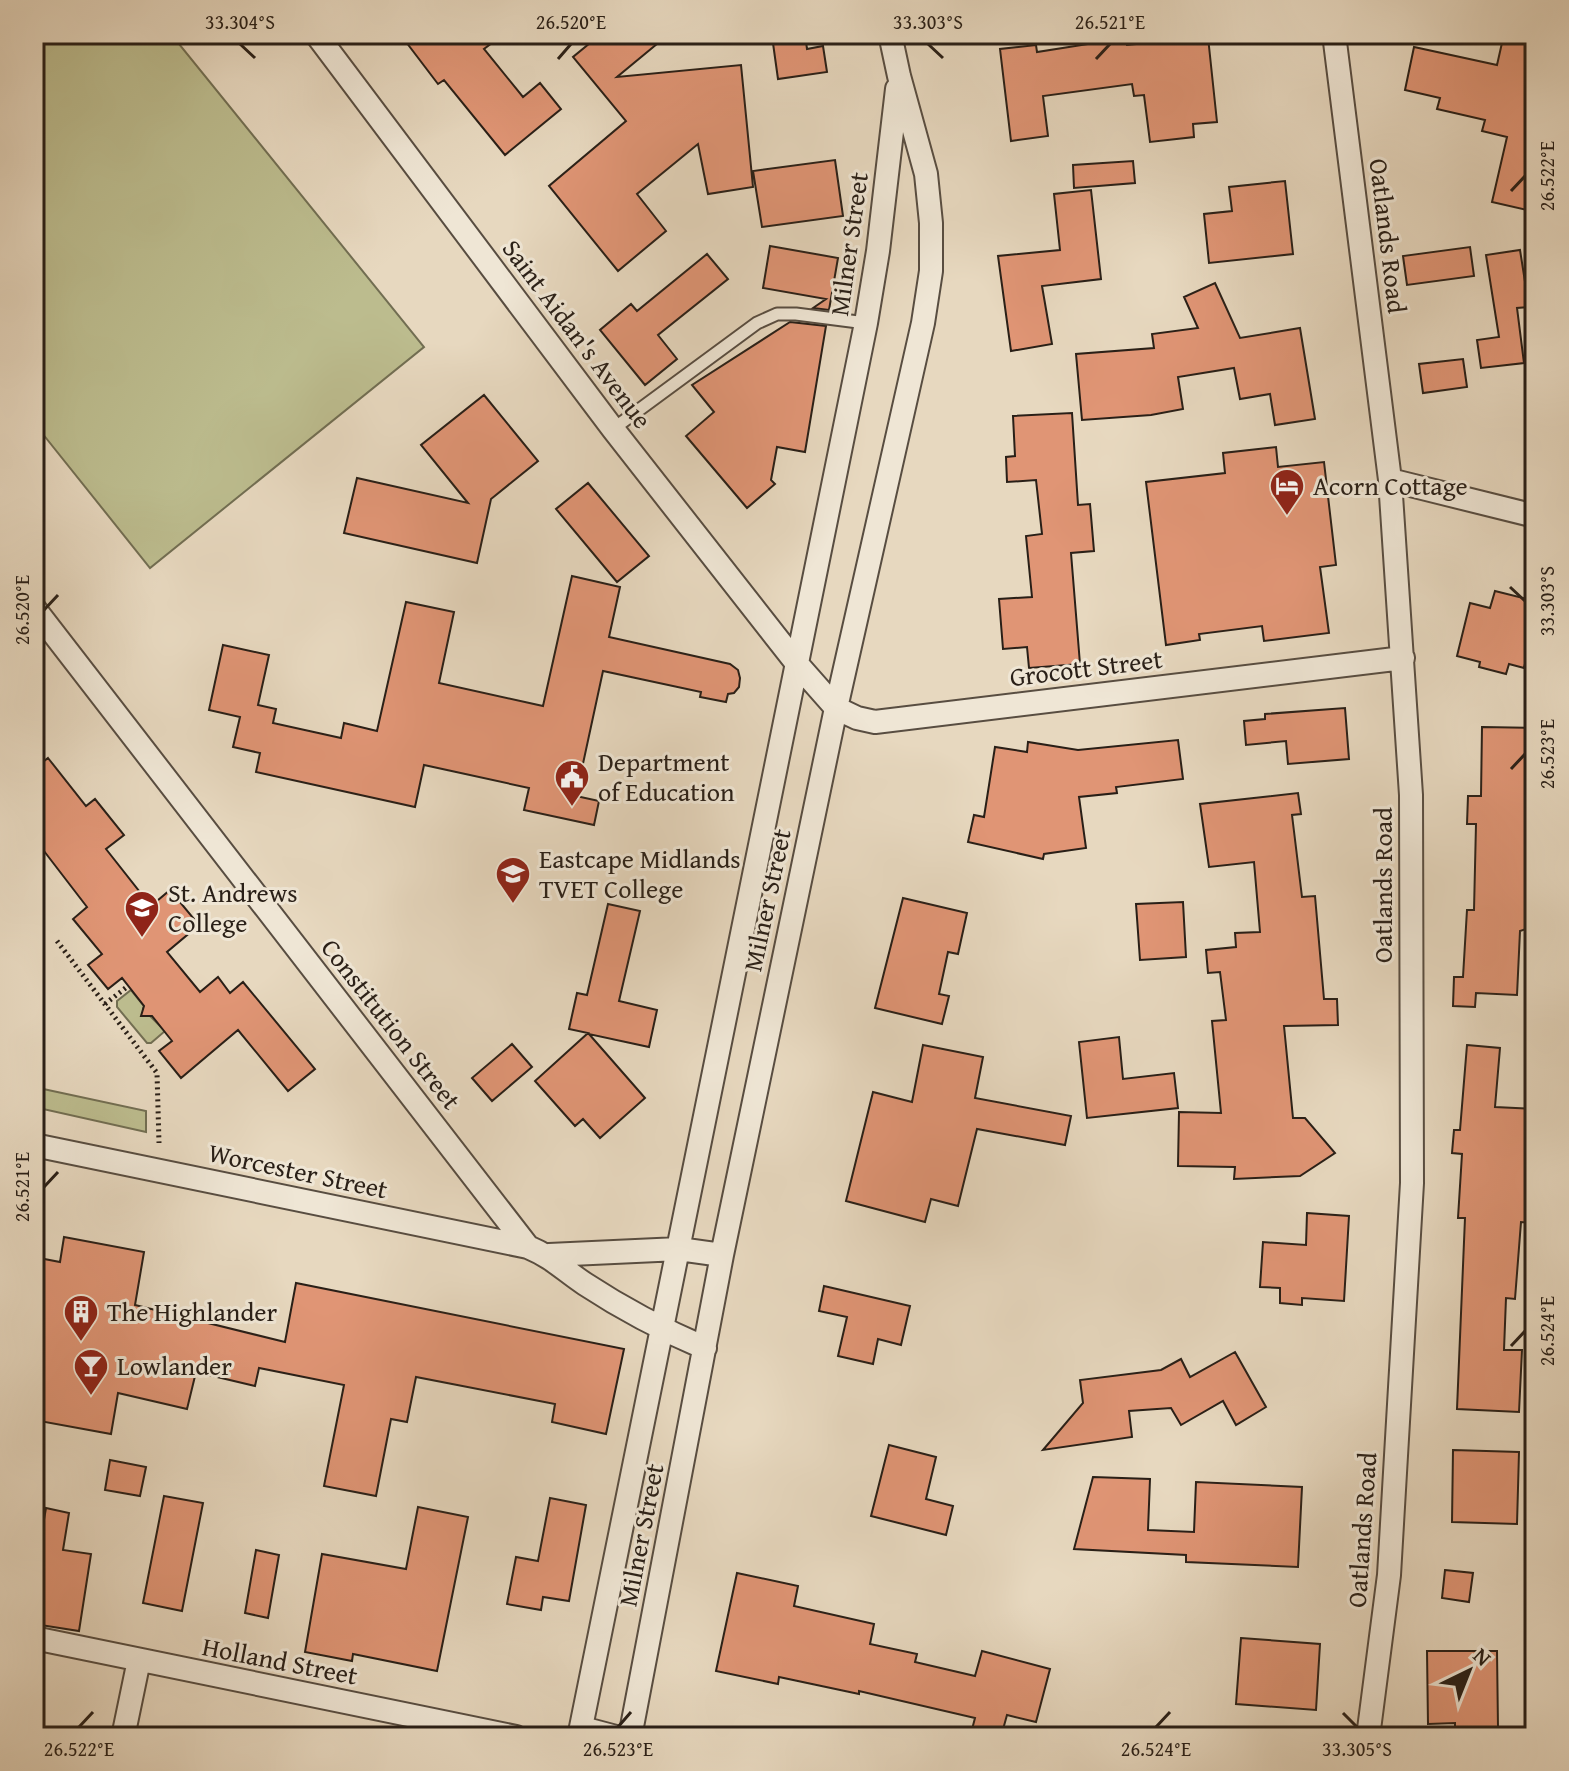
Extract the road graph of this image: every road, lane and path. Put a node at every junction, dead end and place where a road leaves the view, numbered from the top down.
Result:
1 (316, 34) edge
2 (890, 34) edge
3 (1334, 34) edge
4 (899, 76) junction
5 (866, 323) junction
6 (613, 429) junction
7 (1390, 480) junction
8 (1535, 516) edge
9 (34, 608) edge
10 (1403, 658) junction
11 (798, 665) junction
12 (836, 708) junction
13 (57, 941) dead end
14 (128, 986) dead end
15 (105, 1004) junction
16 (159, 1143) dead end
17 (34, 1145) edge
18 (679, 1249) junction
19 (538, 1251) junction
20 (722, 1255) junction
21 (663, 1330) junction
22 (705, 1348) junction
23 (34, 1638) edge
24 (139, 1660) junction
25 (580, 1732) edge
26 (123, 1737) edge
27 (516, 1737) edge
28 (616, 1737) edge
29 (630, 1737) edge
30 (1368, 1737) edge

1 - 6 street, Saint Aidan's Avenue
2 - 4 street, Milner Street
3 - 7 street, Oatlands Road
4 - 5 street, Milner Street
4 - 12 street, Milner Street
5 - 6 lane
5 - 11 street, Milner Street
6 - 11 street, Saint Aidan's Avenue
7 - 8 street
7 - 10 street, Oatlands Road
9 - 19 street, Constitution Street
10 - 12 street, Grocott Street
10 - 30 street, Oatlands Road
11 - 12 street, Grocott Street
11 - 18 street, Milner Street
12 - 20 street, Milner Street
13 - 15 path
14 - 15 path
15 - 16 path
17 - 19 street, Worcester Street
18 - 19 street, Worcester Street
18 - 20 street, Worcester Street
18 - 21 street, Milner Street
19 - 21 street, Worcester Street
20 - 22 street, Milner Street
21 - 22 street, Worcester Street
21 - 25 street, Milner Street
22 - 29 street, Milner Street
23 - 24 street, Holland Street
24 - 26 street
24 - 27 street, Holland Street
25 - 28 street

